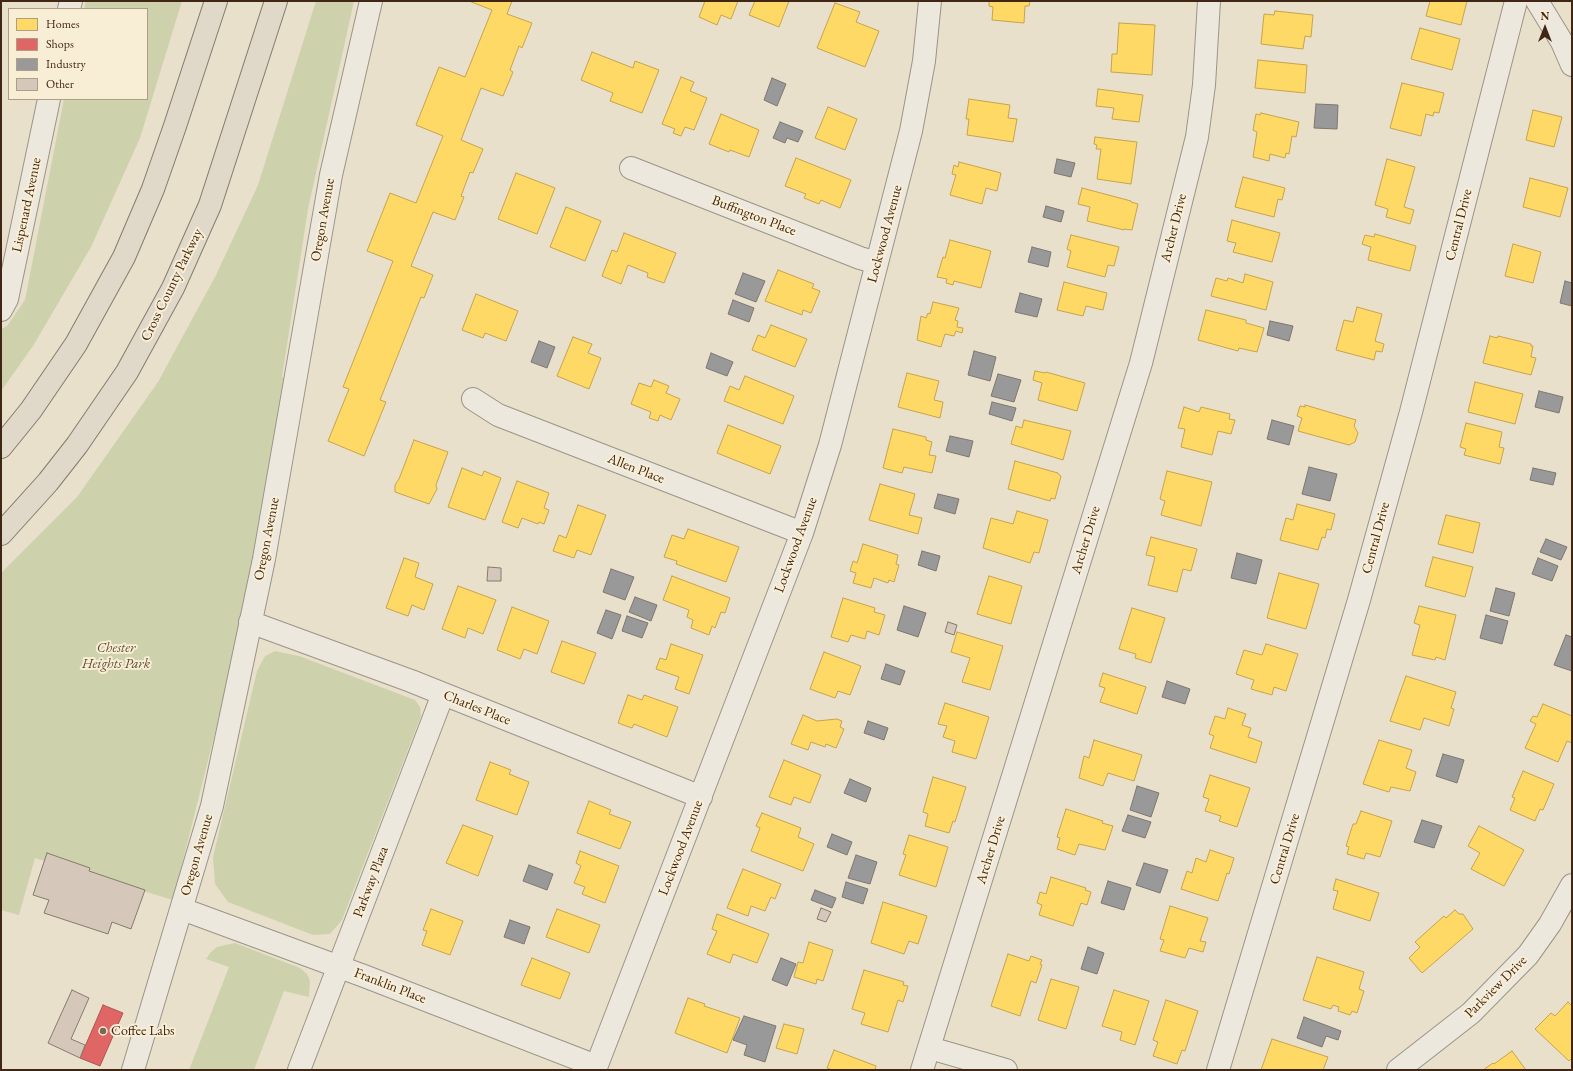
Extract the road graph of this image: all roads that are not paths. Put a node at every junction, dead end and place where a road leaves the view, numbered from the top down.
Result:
1 (216, 1) edge
2 (276, 1) edge
3 (371, 1) edge
4 (930, 1) edge
5 (1209, 1) edge
6 (1516, 1) edge
7 (1537, 1) edge
8 (1572, 65) edge
9 (49, 100) edge
10 (631, 168) dead end
11 (877, 263) junction
12 (1, 310) edge
13 (472, 399) dead end
14 (1, 447) edge
15 (802, 533) junction
16 (1, 534) edge
17 (250, 622) junction
18 (443, 694) junction
19 (701, 798) junction
20 (1572, 885) edge
21 (182, 909) junction
22 (339, 966) junction
23 (930, 1048) junction
24 (595, 1068) edge
25 (134, 1070) edge
26 (299, 1070) edge
27 (922, 1070) edge
28 (1006, 1070) edge
29 (1218, 1070) edge
30 (1398, 1070) edge

1 - 14 highway
2 - 16 highway, Cross County Parkway
3 - 17 street, Oregon Avenue
4 - 11 street, Lockwood Avenue
5 - 23 street, Archer Drive
6 - 29 street, Central Drive
7 - 8 street
9 - 12 street, Lispenard Avenue
10 - 11 street, Buffington Place
11 - 15 street, Lockwood Avenue
13 - 15 street, Allen Place
15 - 19 street, Lockwood Avenue
17 - 18 street, Charles Place
17 - 21 street, Oregon Avenue
18 - 19 street, Charles Place
18 - 22 street, Parkway Plaza
19 - 24 street, Lockwood Avenue
20 - 30 street, Parkview Drive
21 - 22 street, Franklin Place
21 - 25 street, Oregon Avenue
22 - 24 street, Franklin Place
22 - 26 street, Parkway Plaza
23 - 27 street, Archer Drive
23 - 28 street

